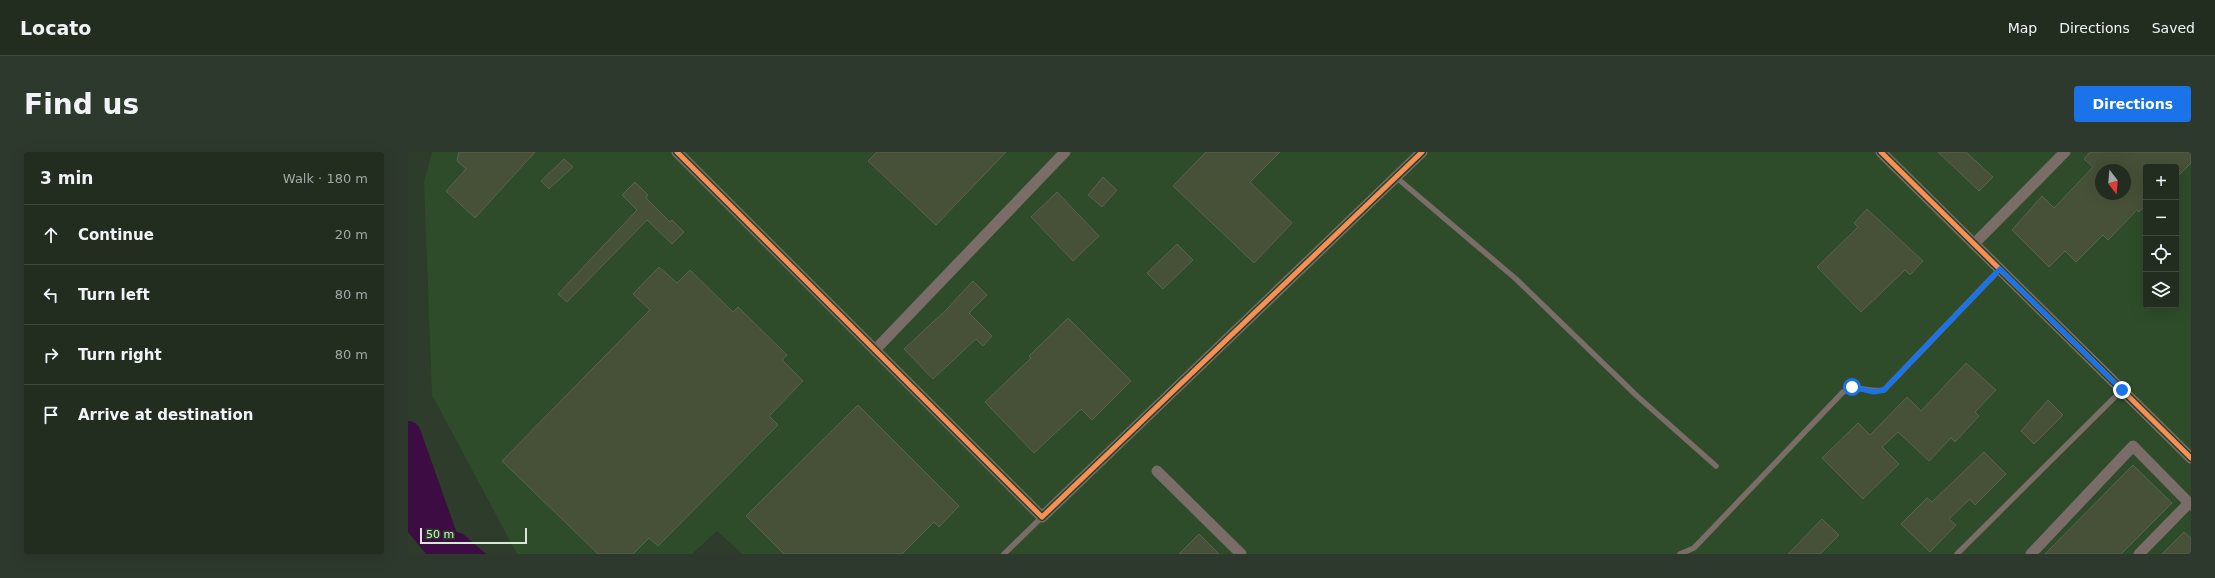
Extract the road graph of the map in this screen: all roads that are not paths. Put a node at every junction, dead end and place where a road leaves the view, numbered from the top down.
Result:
1 (677, 152) edge
2 (1065, 152) edge
3 (1422, 152) edge
4 (1881, 152) edge
5 (2065, 152) edge
6 (1397, 178) junction
7 (1974, 244) junction
8 (2000, 269) junction
9 (875, 350) junction
10 (2122, 390) junction
11 (2191, 458) edge
12 (1716, 466) dead end
13 (1157, 471) dead end
14 (2190, 504) edge
15 (1042, 517) junction
16 (1004, 554) edge
17 (1241, 554) edge
18 (1680, 554) edge
19 (1957, 554) edge
20 (2031, 554) edge
21 (2139, 554) edge

1 - 9 street
2 - 9 street
3 - 6 street
4 - 7 street
5 - 7 street
6 - 12 lane
6 - 15 street
7 - 8 street
8 - 10 street
8 - 18 lane
9 - 15 street
10 - 11 street
10 - 19 lane
13 - 17 street
14 - 20 street
14 - 21 street
15 - 16 lane

